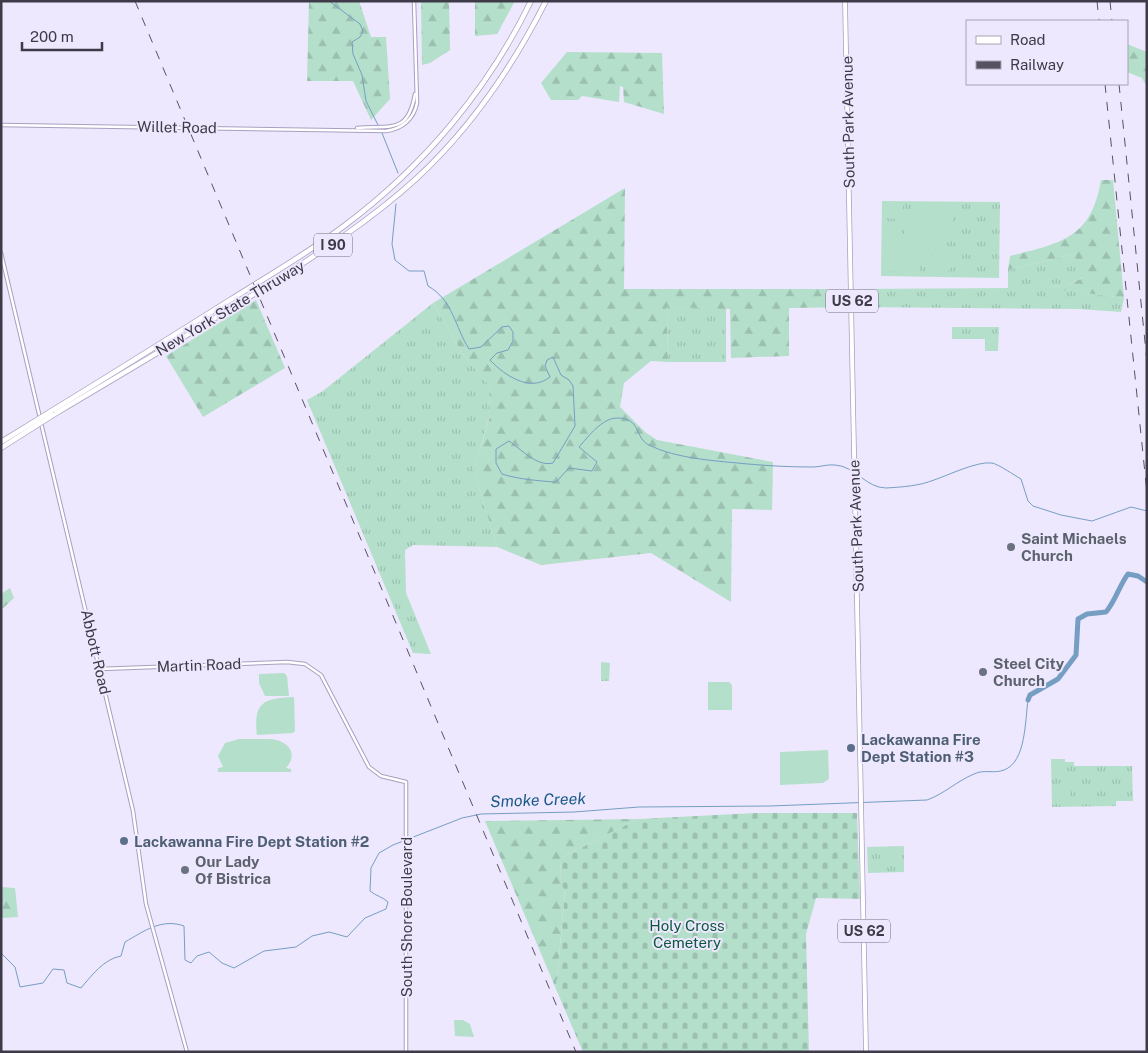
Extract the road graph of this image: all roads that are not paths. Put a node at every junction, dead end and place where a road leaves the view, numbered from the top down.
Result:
1 (414, 1) edge
2 (531, 1) edge
3 (546, 1) edge
4 (845, 1) edge
5 (1, 125) edge
6 (1, 253) edge
7 (53, 412) junction
8 (33, 425) junction
9 (1, 442) edge
10 (1, 448) edge
11 (100, 669) junction
12 (406, 782) joint
13 (187, 1052) edge
14 (406, 1052) edge
15 (866, 1052) edge

1 - 5 street, Willet Road
2 - 7 highway, New York State Thruway / I 90
3 - 7 highway, New York State Thruway / I 90
4 - 15 main road, South Park Avenue / US 62
6 - 11 street, Abbott Road
7 - 8 highway, New York State Thruway / I 90, bridge
8 - 9 highway, New York State Thruway / I 90
8 - 10 highway, New York State Thruway / I 90
11 - 12 street, Martin Road
11 - 13 street, Abbott Road
12 - 14 street, South Shore Boulevard

